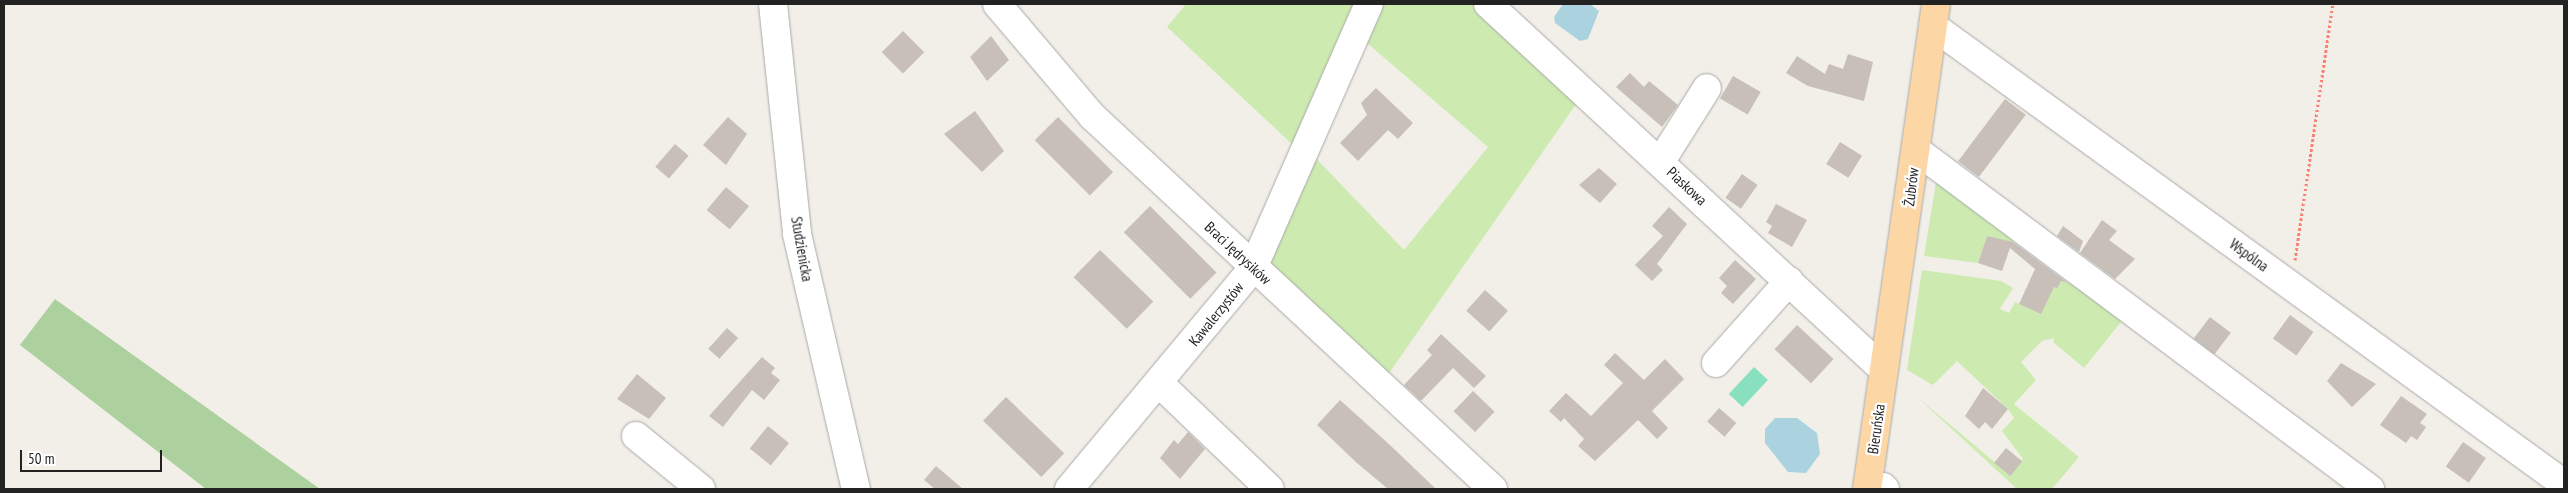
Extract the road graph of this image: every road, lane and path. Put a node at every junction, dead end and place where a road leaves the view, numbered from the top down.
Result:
1 (774, 4) edge
2 (997, 4) edge
3 (1369, 4) edge
4 (1488, 4) edge
5 (2333, 4) edge
6 (1934, 15) edge
7 (1707, 88) dead end
8 (1916, 150) junction
9 (1661, 161) junction
10 (1253, 268) junction
11 (1788, 281) junction
12 (2286, 282) junction
13 (1716, 363) dead end
14 (1884, 370) junction
15 (1159, 383) junction
16 (636, 436) dead end
17 (2564, 484) edge
18 (1878, 488) edge
19 (701, 489) edge
20 (856, 489) edge
21 (1069, 489) edge
22 (1270, 489) edge
23 (1493, 489) edge
24 (2370, 489) edge

1 - 20 street, Studzienicka
2 - 10 street, Braci Jędrysików
3 - 10 street, Kawalerzystów
4 - 9 street, Piaskowa
5 - 12 path
6 - 8 main road, Żubrów
6 - 12 street, Wspólna
7 - 9 street
8 - 14 main road, Żubrów
8 - 24 street
9 - 11 street, Piaskowa
10 - 15 street, Kawalerzystów
10 - 23 street, Braci Jędrysików
11 - 13 street
11 - 14 street, Piaskowa
12 - 17 street, Wspólna
14 - 18 main road, Bieruńska
15 - 21 street, Kawalerzystów
15 - 22 street
16 - 19 street

